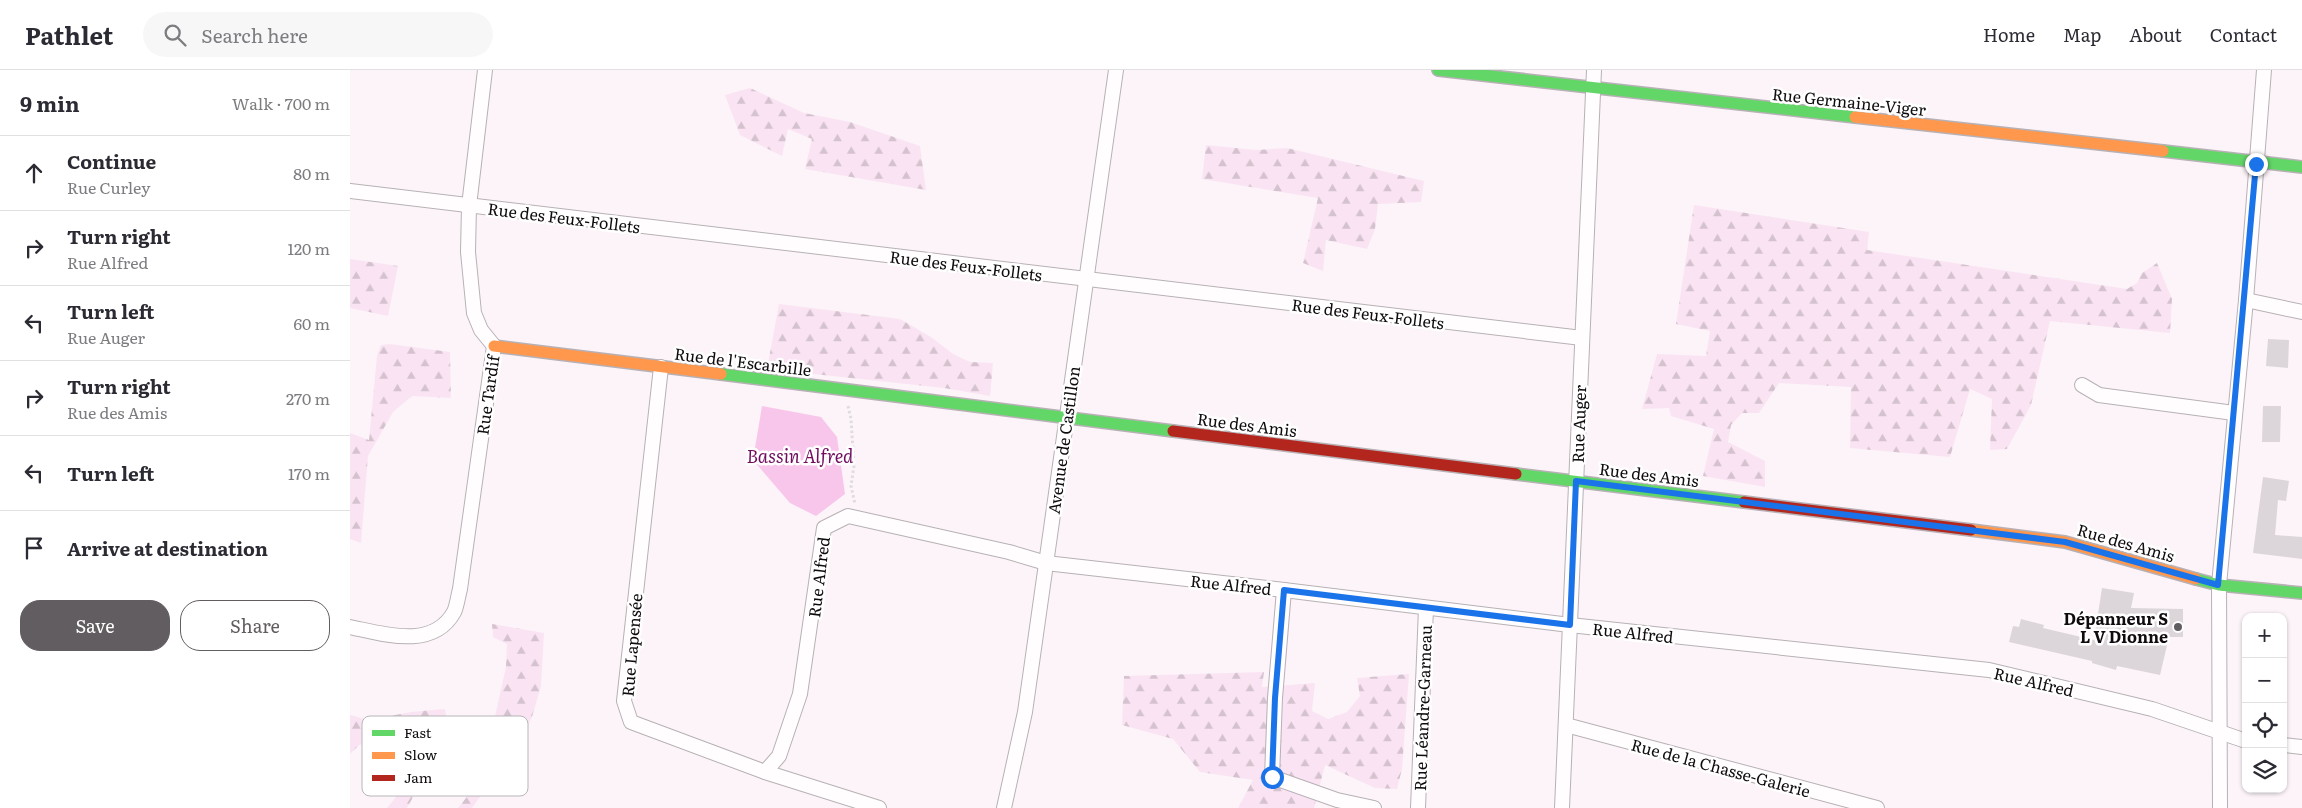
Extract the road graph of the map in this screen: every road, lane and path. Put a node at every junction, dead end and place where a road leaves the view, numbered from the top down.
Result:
1 (485, 70) edge
2 (1116, 70) edge
3 (1438, 70) edge
4 (1594, 70) edge
5 (2264, 70) edge
6 (1592, 88) junction
7 (2256, 164) junction
8 (2302, 167) edge
9 (350, 192) edge
10 (468, 206) junction
11 (1086, 279) junction
12 (2246, 300) junction
13 (2302, 312) edge
14 (1582, 338) junction
15 (494, 346) junction
16 (661, 367) junction
17 (2082, 384) dead end
18 (844, 390) junction
19 (988, 408) joint
20 (2234, 413) junction
21 (1066, 418) junction
22 (1576, 481) junction
23 (848, 516) junction
24 (1046, 563) junction
25 (2218, 585) junction
26 (1284, 590) junction
27 (2302, 593) edge
28 (1426, 608) junction
29 (1570, 625) junction
30 (350, 627) edge
31 (1566, 725) junction
32 (2219, 732) junction
33 (2242, 740) edge
34 (2287, 745) edge
35 (2302, 746) edge
36 (765, 772) junction
37 (879, 808) edge
38 (1004, 808) edge
39 (1374, 808) edge
40 (1418, 808) edge
41 (1562, 808) edge
42 (1877, 808) edge
43 (2220, 808) edge

1 - 10 street, Rue Tardif
2 - 11 street, Avenue de Castillon
3 - 6 street, Rue Germaine-Viger
4 - 6 street, Rue Auger
5 - 7 street
6 - 7 street, Rue Germaine-Viger
6 - 14 street, Rue Auger
7 - 8 street, Rue Germaine-Viger
7 - 12 street
9 - 10 street, Rue des Feux-Follets
10 - 11 street, Rue des Feux-Follets
10 - 15 street, Rue Tardif
11 - 14 street, Rue des Feux-Follets
11 - 21 street, Avenue de Castillon
12 - 13 street
12 - 20 street
14 - 22 street, Rue Auger
15 - 16 street, Rue de l'Escarbille
15 - 30 street, Rue Tardif
16 - 18 street, Rue de l'Escarbille
16 - 36 street, Rue Lapensée
17 - 20 street
18 - 19 street, Rue de l'Escarbille
18 - 23 path
19 - 21 street, Rue des Amis
20 - 25 street
21 - 22 street, Rue des Amis
21 - 24 street, Avenue de Castillon
22 - 25 street, Rue des Amis
22 - 29 street, Rue Auger
23 - 24 street, Rue Alfred
23 - 36 street, Rue Alfred
24 - 26 street, Rue Alfred
24 - 38 street, Avenue de Castillon
25 - 27 street, Rue des Amis
25 - 32 street
26 - 28 street, Rue Alfred
26 - 39 street
28 - 29 street, Rue Alfred
28 - 40 street, Rue Léandre-Garneau
29 - 31 street, Rue Auger
29 - 32 street, Rue Alfred
31 - 41 street, Rue Auger
31 - 42 street, Rue de la Chasse-Galerie
32 - 33 street, Rue Alfred
32 - 43 street
34 - 35 street
36 - 37 street, Rue Lapensée

